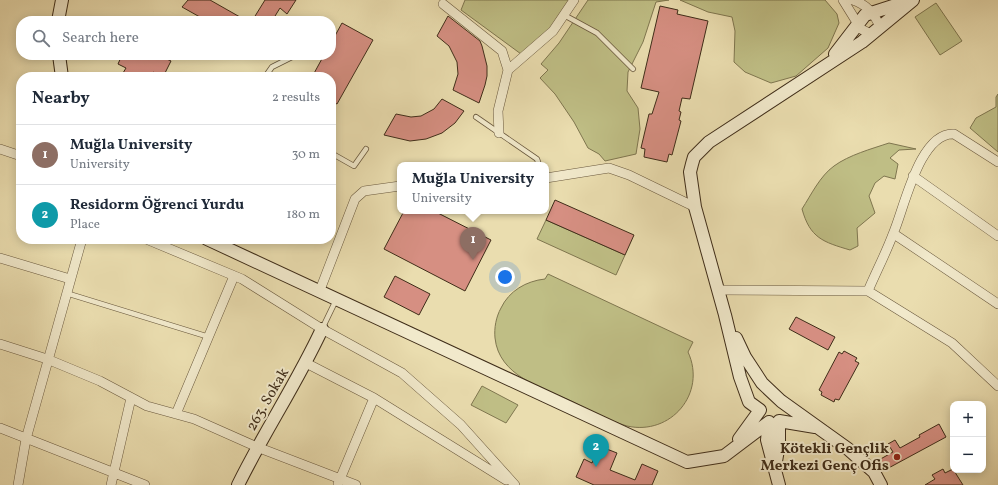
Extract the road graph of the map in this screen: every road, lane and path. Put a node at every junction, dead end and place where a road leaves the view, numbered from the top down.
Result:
1 (62, 0) edge
2 (574, 0) edge
3 (843, 0) edge
4 (853, 0) edge
5 (910, 0) edge
6 (913, 0) edge
7 (443, 4) dead end
8 (873, 12) junction
9 (564, 15) junction
10 (59, 16) edge
11 (857, 23) junction
12 (876, 31) junction
13 (60, 60) edge
14 (286, 60) edge
15 (826, 63) junction
16 (508, 70) junction
17 (633, 70) dead end
18 (61, 72) edge
19 (268, 72) edge
20 (476, 117) dead end
21 (499, 133) junction
22 (0, 149) edge
23 (366, 149) dead end
24 (16, 154) edge
25 (336, 156) edge
26 (538, 162) edge
27 (998, 162) edge
28 (913, 176) junction
29 (549, 178) edge
30 (397, 186) edge
31 (695, 207) junction
32 (894, 234) junction
33 (998, 236) edge
34 (80, 244) edge
35 (158, 244) edge
36 (218, 244) edge
37 (0, 258) edge
38 (234, 276) junction
39 (70, 279) junction
40 (320, 290) junction
41 (718, 290) junction
42 (868, 291) junction
43 (66, 293) junction
44 (337, 298) junction
45 (998, 304) edge
46 (725, 315) junction
47 (322, 329) junction
48 (209, 337) junction
49 (0, 344) edge
50 (47, 359) junction
51 (306, 363) junction
52 (998, 386) edge
53 (131, 398) junction
54 (374, 398) junction
55 (780, 401) junction
56 (760, 410) junction
57 (176, 414) junction
58 (774, 421) junction
59 (816, 427) junction
60 (0, 428) edge
61 (26, 439) junction
62 (257, 447) junction
63 (724, 456) junction
64 (114, 474) junction
65 (339, 482) edge
66 (18, 485) edge
67 (111, 485) edge
68 (145, 485) edge
69 (238, 485) edge
70 (356, 485) edge
71 (514, 485) edge
72 (779, 485) edge
73 (881, 485) edge

1 - 10 street
2 - 9 street
3 - 11 street
4 - 8 street
5 - 8 street
6 - 12 street
7 - 16 street
8 - 11 street
8 - 12 street
9 - 16 street
9 - 17 lane
11 - 12 street
11 - 15 street
12 - 15 street
13 - 18 street
14 - 19 lane
15 - 31 street
16 - 21 street
20 - 21 lane
21 - 26 lane
22 - 24 street
23 - 25 lane
27 - 28 street
28 - 32 street
28 - 33 street
29 - 31 street
30 - 40 street
31 - 41 street
32 - 42 street
32 - 45 street
34 - 39 street
35 - 38 street
36 - 40 street
37 - 39 street
38 - 47 street
38 - 48 street
39 - 43 street
40 - 44 street
41 - 42 street
41 - 46 street
42 - 52 street
43 - 48 lane
43 - 50 street
44 - 47 lane
44 - 63 street
46 - 55 street
46 - 56 street
47 - 51 street, 263. Sokak
47 - 71 street
48 - 57 street
49 - 50 street
50 - 53 street
50 - 61 street
51 - 54 street
51 - 62 street, 263. Sokak
53 - 57 street
53 - 64 street
54 - 65 street
54 - 71 street
55 - 56 street
55 - 58 street
55 - 59 street
56 - 58 street
56 - 63 street
57 - 62 street
58 - 59 street
58 - 63 street
58 - 72 street
59 - 73 street
60 - 61 street
61 - 64 street
61 - 66 street
62 - 65 street
62 - 69 street, 263. Sokak
64 - 67 street
64 - 68 street
65 - 70 street

